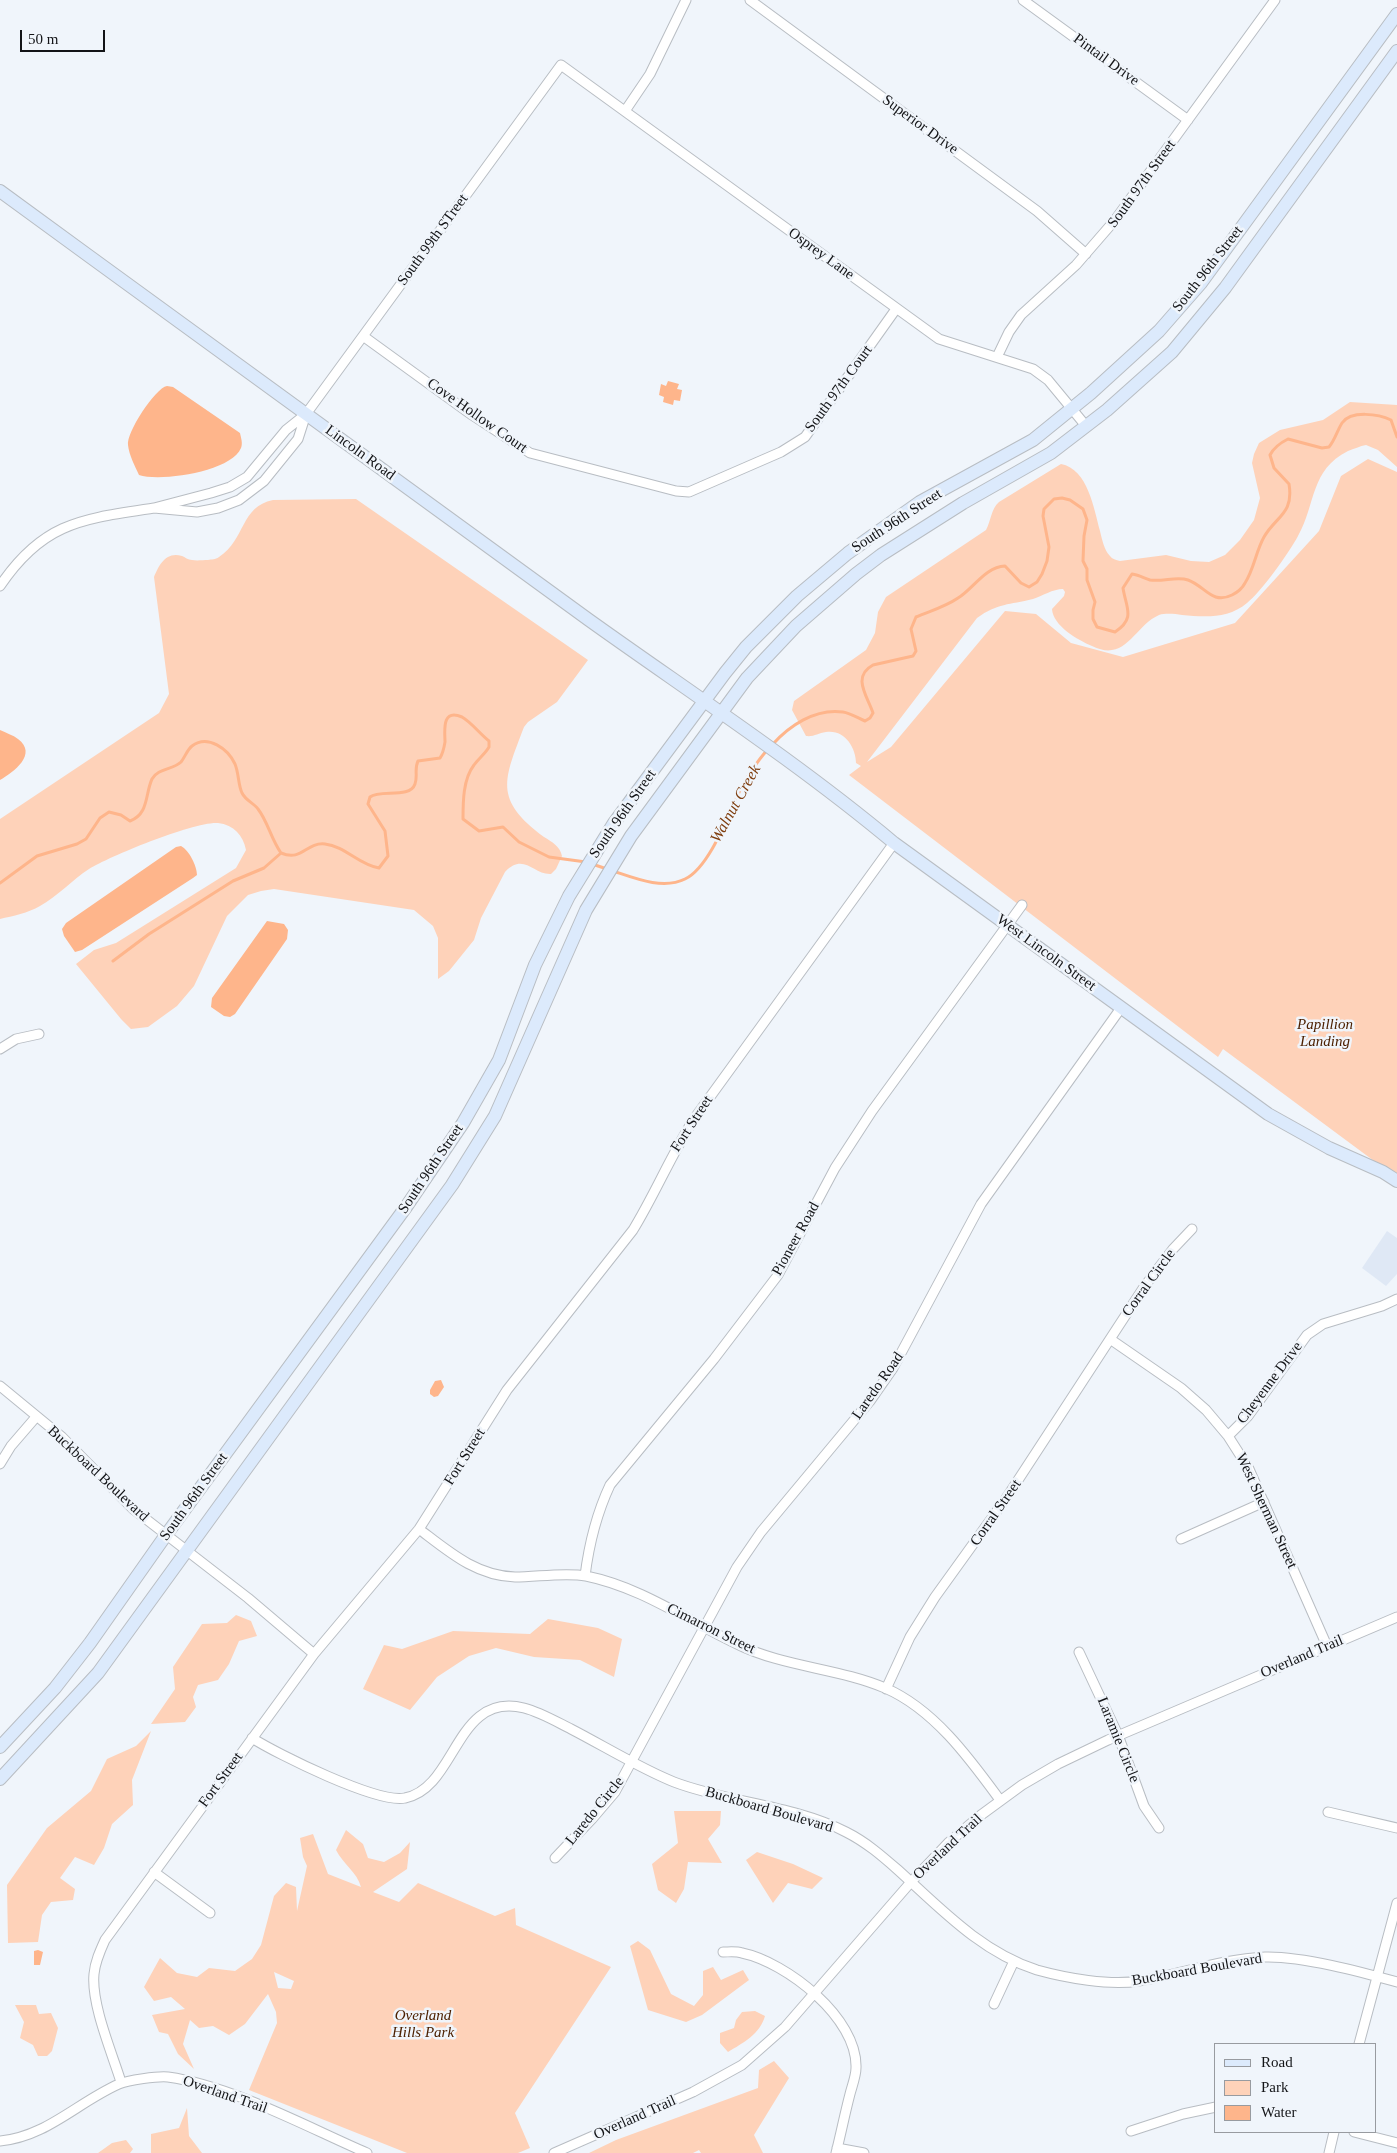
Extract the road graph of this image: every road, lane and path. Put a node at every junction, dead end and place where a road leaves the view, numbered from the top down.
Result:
1 (686, 0) edge
2 (750, 0) edge
3 (1023, 0) edge
4 (1275, 0) edge
5 (1397, 14) edge
6 (1397, 51) edge
7 (561, 65) joint
8 (625, 111) junction
9 (1188, 120) junction
10 (0, 191) edge
11 (1086, 254) junction
12 (896, 309) junction
13 (364, 336) junction
14 (997, 356) junction
15 (1072, 409) junction
16 (306, 414) junction
17 (1086, 426) junction
18 (689, 492) joint
19 (154, 508) junction
20 (0, 586) edge
21 (704, 701) junction
22 (721, 714) junction
23 (894, 843) junction
24 (1022, 905) dead end
25 (1007, 926) junction
26 (1121, 1008) junction
27 (39, 1034) dead end
28 (0, 1049) edge
29 (1383, 1172) junction
30 (1397, 1176) edge
31 (1397, 1181) edge
32 (1192, 1229) dead end
33 (1397, 1299) edge
34 (1110, 1339) junction
35 (0, 1386) edge
36 (36, 1417) junction
37 (1228, 1436) junction
38 (0, 1464) edge
39 (1264, 1502) junction
40 (419, 1529) junction
41 (166, 1536) junction
42 (1181, 1539) dead end
43 (187, 1551) junction
44 (585, 1576) junction
45 (1397, 1617) edge
46 (703, 1627) junction
47 (1327, 1646) junction
48 (1080, 1652) dead end
49 (314, 1654) junction
50 (886, 1689) junction
51 (1118, 1736) junction
52 (252, 1738) junction
53 (0, 1748) edge
54 (633, 1761) junction
55 (0, 1779) edge
56 (1000, 1800) junction
57 (1328, 1812) dead end
58 (1159, 1828) dead end
59 (1397, 1828) edge
60 (555, 1858) dead end
61 (154, 1872) junction
62 (911, 1882) junction
63 (1397, 1903) edge
64 (210, 1913) dead end
65 (723, 1952) dead end
66 (1014, 1961) junction
67 (1378, 1976) junction
68 (1397, 1982) edge
69 (814, 1994) junction
70 (994, 2004) dead end
71 (1359, 2043) edge
72 (121, 2082) junction
73 (1214, 2107) edge
74 (1130, 2131) dead end
75 (1334, 2133) edge
76 (1358, 2133) edge
77 (0, 2141) edge
78 (1397, 2142) edge
79 (836, 2151) edge
80 (367, 2153) edge
81 (554, 2153) edge
82 (864, 2153) edge
83 (1329, 2153) edge

1 - 8 street
2 - 11 street, Superior Drive
3 - 9 street, Pintail Drive
4 - 9 street, South 97th Street
5 - 15 main road, South 96th Street
6 - 17 main road, South 96th Street
7 - 8 street, Osprey Lane
7 - 13 street, South 99th STreet
8 - 12 street, Osprey Lane
9 - 11 street, South 97th Street
10 - 16 main road, Lincoln Road
11 - 14 street, South 97th Street
12 - 14 street, Osprey Lane
12 - 18 street, South 97th Court
13 - 16 street, South 99th STreet
13 - 18 street, Cove Hollow Court
14 - 15 street, Osprey Lane
15 - 17 street, Osprey Lane
15 - 21 main road, South 96th Street
16 - 19 street
16 - 19 street
16 - 21 main road, Lincoln Road
17 - 22 main road, South 96th Street
19 - 20 street
21 - 22 main road, Lincoln Road
21 - 41 main road, South 96th Street
22 - 23 main road, West Lincoln Street
22 - 43 main road, South 96th Street
23 - 25 main road, West Lincoln Street
23 - 40 street, Fort Street
24 - 25 street, Pioneer Road
25 - 26 main road, West Lincoln Street
25 - 44 street, Pioneer Road
26 - 29 main road, West Lincoln Street
26 - 46 street, Laredo Road
27 - 28 street
29 - 30 main road, West Lincoln Street
29 - 31 main road, West Lincoln Street
32 - 34 street, Corral Circle
33 - 37 street, Cheyenne Drive
34 - 37 street, West Sherman Street
34 - 50 street, Corral Street
35 - 36 street, Buckboard Boulevard
36 - 38 street
36 - 41 street, Buckboard Boulevard
37 - 39 street, West Sherman Street
39 - 42 street
39 - 47 street, West Sherman Street
40 - 44 street, Cimarron Street
40 - 49 street, Fort Street
41 - 43 street, Buckboard Boulevard
41 - 53 main road, South 96th Street
43 - 49 street, Buckboard Boulevard
43 - 55 main road, South 96th Street
44 - 46 street, Cimarron Street
45 - 47 street, Overland Trail
46 - 50 street, Cimarron Street
46 - 54 street, Laredo Road
47 - 51 street, Overland Trail
48 - 51 street, Laramie Circle
49 - 52 street, Fort Street
50 - 56 street, Cimarron Street
51 - 56 street, Overland Trail
51 - 58 street, Laramie Circle
52 - 54 street, Buckboard Boulevard
52 - 61 street, Fort Street
54 - 60 street, Laredo Circle
54 - 62 street, Buckboard Boulevard
56 - 62 street, Overland Trail
57 - 59 street
61 - 64 street
61 - 72 street, Fort Street
62 - 66 street, Buckboard Boulevard
62 - 69 street, Overland Trail
63 - 67 street
65 - 69 street
66 - 67 street, Buckboard Boulevard
66 - 70 street
67 - 68 street, Buckboard Boulevard
67 - 71 street
69 - 79 street
69 - 81 street, Overland Trail
72 - 77 street, Overland Trail
72 - 80 street, Overland Trail
73 - 74 street
75 - 83 street
76 - 78 street
79 - 82 street

